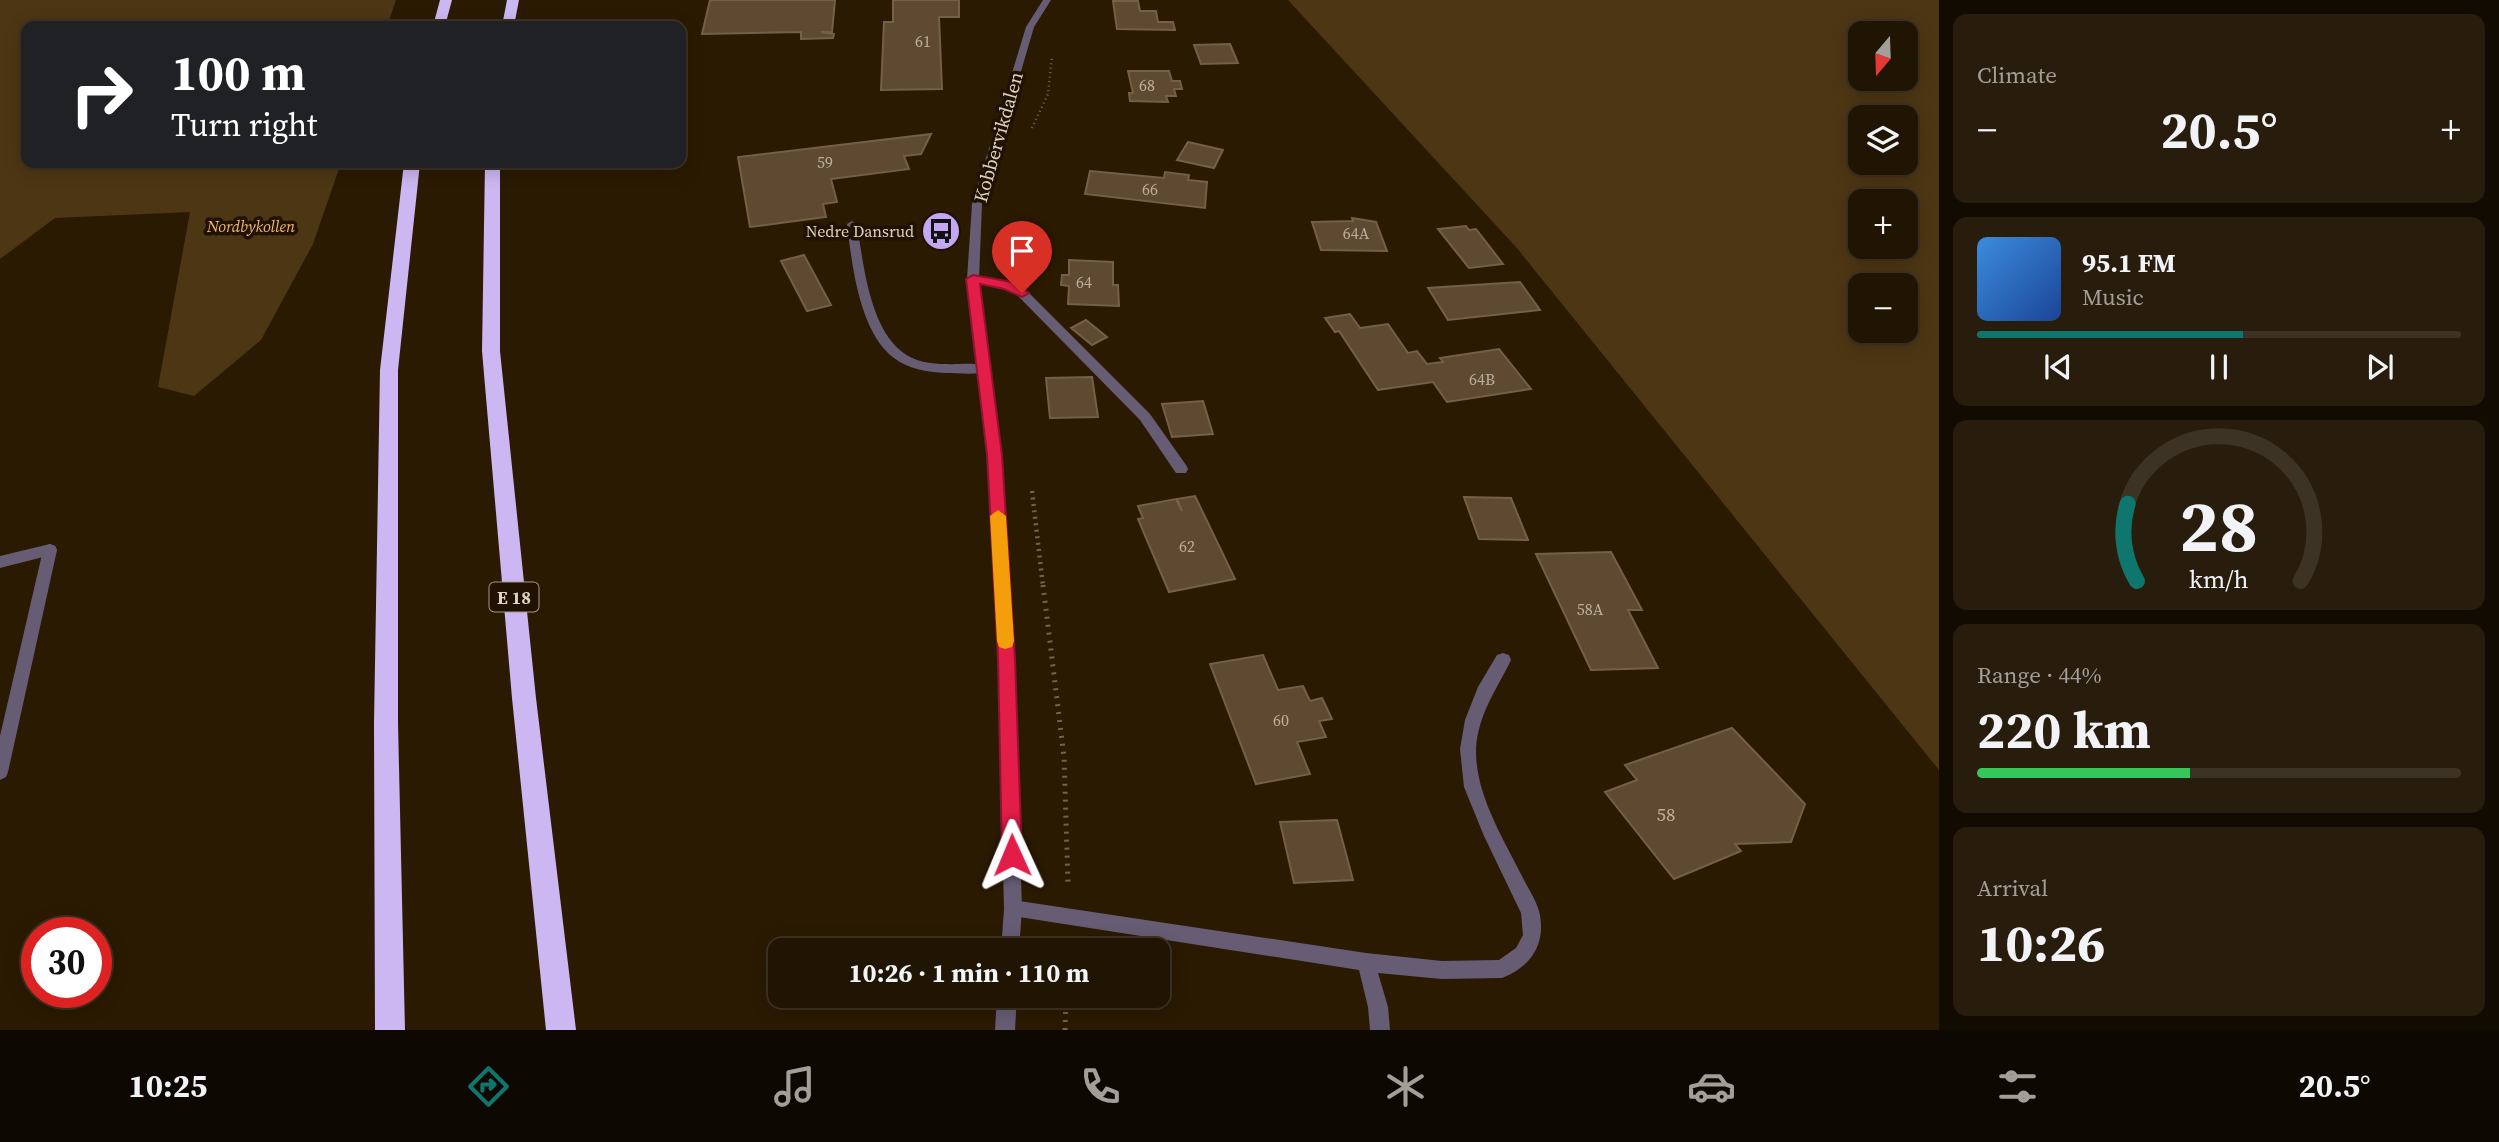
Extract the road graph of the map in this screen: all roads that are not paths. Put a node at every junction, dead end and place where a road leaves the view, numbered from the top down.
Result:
1 (446, 0) edge
2 (513, 0) edge
3 (1047, 0) edge
4 (440, 21) edge
5 (509, 21) edge
6 (411, 168) edge
7 (492, 168) edge
8 (852, 224) dead end
9 (973, 279) junction
10 (983, 369) junction
11 (1181, 469) dead end
12 (0, 562) edge
13 (1503, 660) dead end
14 (0, 772) edge
15 (1013, 909) junction
16 (1011, 938) edge
17 (1366, 962) junction
18 (1006, 1008) edge
19 (390, 1030) edge
20 (561, 1030) edge
21 (1005, 1030) edge
22 (1380, 1030) edge

1 - 4 highway
2 - 5 highway
3 - 9 street, Kobbervikdalen
6 - 19 highway
7 - 20 highway, E 18
8 - 10 street
9 - 10 street, Kobbervikdalen
9 - 11 street
10 - 15 street, Kobbervikdalen
12 - 14 street
13 - 17 street
15 - 16 street, Kobbervikdalen
15 - 17 street
17 - 22 street
18 - 21 street

